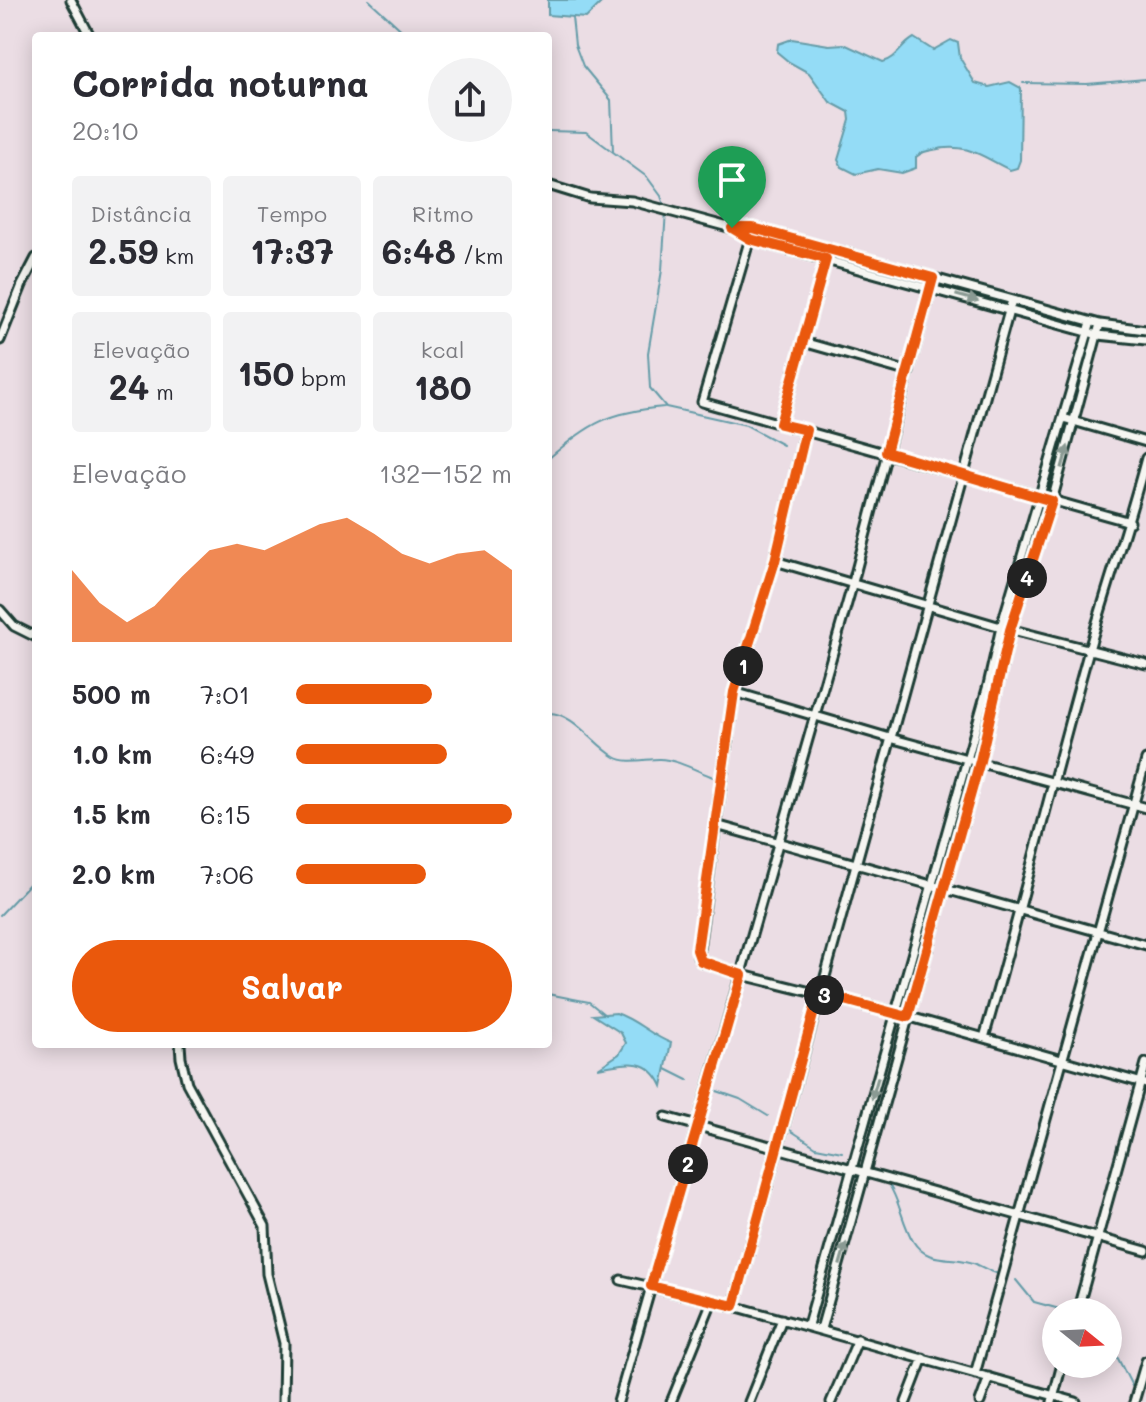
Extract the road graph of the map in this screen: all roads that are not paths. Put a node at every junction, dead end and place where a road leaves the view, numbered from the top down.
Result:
1 (71, 0) edge
2 (88, 32) edge
3 (552, 186) edge
4 (732, 228) junction
5 (753, 228) junction
6 (750, 239) junction
7 (829, 249) junction
8 (826, 259) junction
9 (32, 266) edge
10 (933, 278) junction
11 (931, 288) junction
12 (1012, 300) junction
13 (1009, 311) junction
14 (1091, 322) junction
15 (1100, 324) junction
16 (1146, 330) edge
17 (1088, 332) junction
18 (1098, 335) junction
19 (0, 340) edge
20 (1146, 340) edge
21 (803, 342) junction
22 (909, 372) junction
23 (1063, 418) junction
24 (1074, 422) junction
25 (780, 424) junction
26 (806, 430) junction
27 (1146, 442) edge
28 (886, 452) junction
29 (1146, 458) edge
30 (963, 475) junction
31 (1040, 497) junction
32 (1052, 501) junction
33 (1130, 522) junction
34 (775, 561) junction
35 (852, 586) junction
36 (926, 606) junction
37 (0, 610) edge
38 (1001, 627) junction
39 (1010, 630) junction
40 (32, 635) edge
41 (1089, 649) junction
42 (1146, 664) edge
43 (734, 692) junction
44 (813, 714) junction
45 (890, 738) junction
46 (967, 757) junction
47 (1146, 760) edge
48 (980, 761) junction
49 (1055, 783) junction
50 (1135, 805) junction
51 (1146, 808) edge
52 (716, 825) junction
53 (777, 842) junction
54 (856, 865) junction
55 (932, 885) junction
56 (944, 887) junction
57 (1021, 908) junction
58 (1099, 932) junction
59 (1146, 945) edge
60 (742, 975) junction
61 (819, 993) junction
62 (896, 1013) junction
63 (908, 1017) junction
64 (984, 1038) junction
65 (180, 1048) edge
66 (1062, 1061) junction
67 (1146, 1063) edge
68 (1143, 1083) edge
69 (666, 1117) dead end
70 (699, 1126) junction
71 (776, 1148) junction
72 (853, 1169) junction
73 (866, 1172) junction
74 (1020, 1215) junction
75 (1097, 1238) junction
76 (1146, 1251) edge
77 (621, 1280) dead end
78 (651, 1286) junction
79 (1081, 1298) edge
80 (712, 1301) junction
81 (734, 1306) junction
82 (782, 1319) junction
83 (808, 1325) junction
84 (821, 1329) junction
85 (858, 1339) junction
86 (923, 1358) junction
87 (1146, 1361) edge
88 (975, 1374) junction
89 (989, 1377) junction
90 (1058, 1378) edge
91 (1053, 1399) edge
92 (283, 1402) edge
93 (618, 1402) edge
94 (671, 1402) edge
95 (749, 1402) edge
96 (831, 1402) edge
97 (906, 1402) edge
98 (980, 1402) edge
99 (1076, 1402) edge
100 (1134, 1402) edge

1 - 2 street
3 - 4 street
4 - 5 street
4 - 6 street
5 - 6 street
5 - 7 street
6 - 8 street
6 - 25 street
7 - 8 street
7 - 10 street
8 - 11 street
8 - 21 street
9 - 19 street
10 - 11 street
10 - 12 street
11 -> 13 street
11 - 22 street
12 - 13 street
12 - 14 street
13 - 17 street
13 - 30 street
14 - 15 street
14 - 17 street
15 - 16 street
15 - 18 street
17 - 18 street
17 - 23 street
18 - 20 street
18 - 24 street
21 - 22 street
21 - 25 street
22 - 28 street
23 - 24 street
23 - 31 street
24 - 27 street
32 -> 24 street
25 - 26 street
26 - 28 street
26 - 34 street
28 - 30 street
28 - 35 street
29 - 33 street
30 - 31 street
30 - 36 street
31 - 32 street
31 - 38 street
32 - 33 street
32 - 39 street
33 - 41 street
34 - 35 street
34 - 43 street
35 - 36 street
35 - 44 street
36 - 38 street
36 - 45 street
37 - 40 street
38 - 39 street
38 - 46 street
39 - 41 street
39 - 48 street
41 - 42 street
41 - 49 street
43 - 44 street
43 - 52 street
44 - 45 street
44 - 53 street
45 - 46 street
45 - 54 street
46 - 48 street
46 - 55 street
47 - 50 street
48 - 49 street
48 - 56 street
49 - 50 street
49 - 57 street
50 - 51 street
50 - 58 street
52 - 53 street
52 - 60 street
53 - 54 street
53 - 60 street
54 - 55 street
54 - 61 street
55 - 56 street
55 - 62 street
56 - 57 street
56 - 63 street
57 - 58 street
57 - 64 street
58 - 59 street
58 - 66 street
60 - 61 street
60 - 70 street
61 - 62 street
61 - 71 street
62 - 63 street
62 -> 72 street
63 - 64 street
63 - 73 street
64 - 66 street
65 - 92 street
66 - 68 street
66 - 74 street
67 - 68 street
68 - 75 street
69 - 70 street
70 - 71 street
70 - 78 street
71 - 72 street
71 - 81 street
72 - 73 street
72 - 83 street
73 - 74 street
84 -> 73 street
74 - 75 street
74 - 88 street
75 - 76 street
75 - 79 street
77 - 78 street
78 - 80 street
78 - 93 street
80 - 81 street
80 - 94 street
81 - 82 street
82 - 83 street
82 - 95 street
83 - 84 street
84 - 85 street
85 - 86 street
85 - 96 street
86 - 88 street
86 - 97 street
87 - 100 street
88 - 89 street
89 - 91 street
89 - 98 street
90 - 91 street
91 - 99 street

